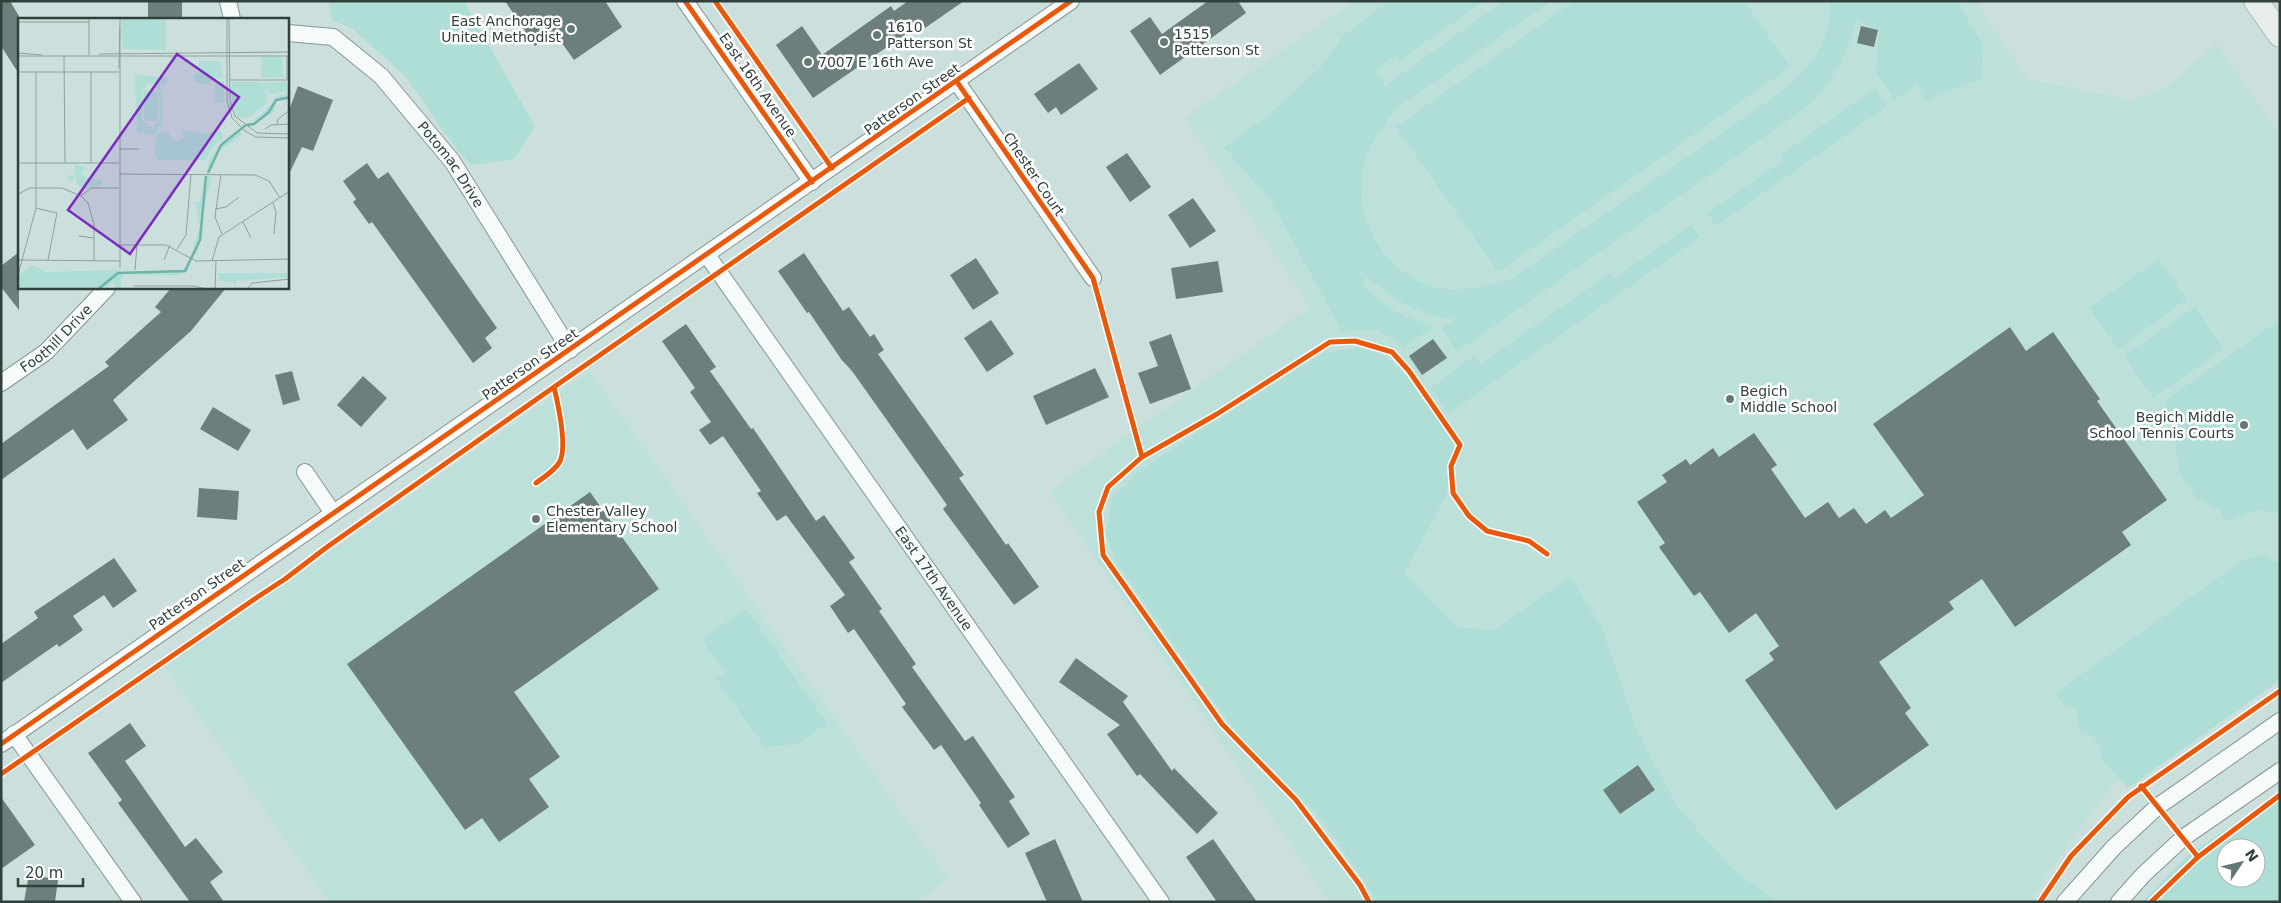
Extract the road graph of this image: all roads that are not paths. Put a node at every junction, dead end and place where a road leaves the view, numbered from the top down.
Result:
1 (228, 1) edge
2 (685, 1) edge
3 (1071, 1) edge
4 (2256, 1) edge
5 (232, 18) edge
6 (289, 33) edge
7 (2280, 35) edge
8 (958, 82) junction
9 (812, 182) junction
10 (707, 255) junction
11 (1093, 278) dead end
12 (106, 289) edge
13 (570, 350) junction
14 (1, 383) edge
15 (305, 472) dead end
16 (333, 513) junction
17 (2280, 721) edge
18 (14, 734) junction
19 (1, 744) edge
20 (2280, 771) edge
21 (133, 902) edge
22 (1161, 902) edge
23 (2065, 902) edge
24 (2119, 902) edge

1 - 5 street
2 - 9 street, East 16th Avenue
3 - 8 street, Patterson Street
4 - 7 main road
6 - 13 street, Potomac Drive
8 - 9 street, Patterson Street
8 - 11 street, Chester Court
9 - 10 street, Patterson Street
10 - 13 street, Patterson Street
10 - 22 street, East 17th Avenue
12 - 14 street, Foothill Drive
13 - 16 street, Patterson Street
15 - 16 street
16 - 18 street, Patterson Street
17 - 23 street
18 - 19 street, Patterson Street
18 - 21 street
20 - 24 street

